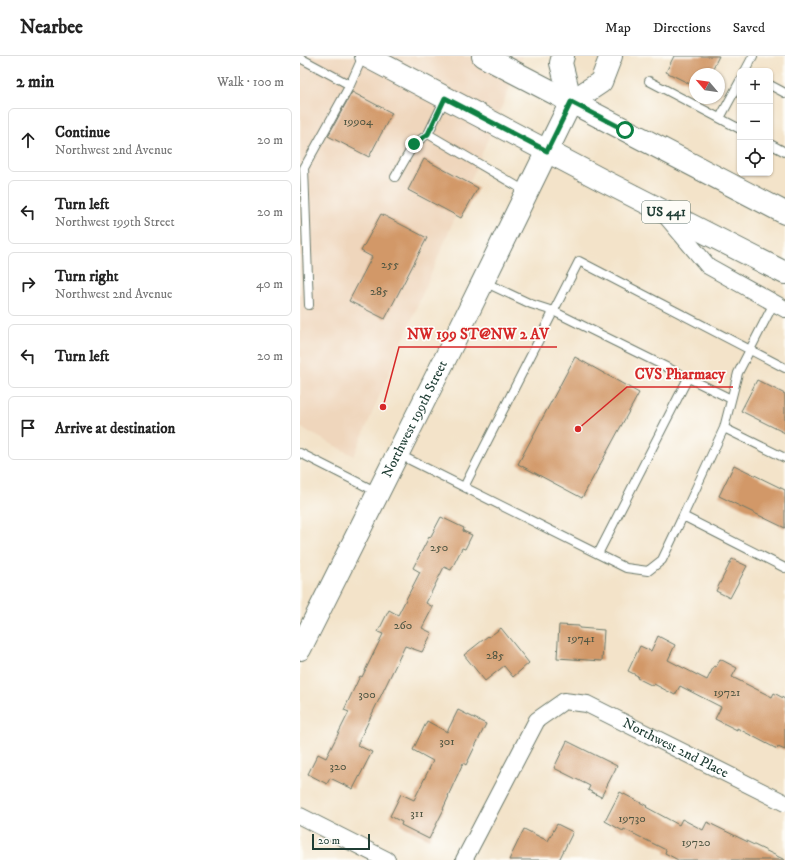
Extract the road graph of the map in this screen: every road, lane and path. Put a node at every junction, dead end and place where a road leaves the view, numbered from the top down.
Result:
1 (363, 56) edge
2 (366, 56) edge
3 (483, 56) edge
4 (563, 56) edge
5 (611, 56) edge
6 (753, 56) edge
7 (300, 58) edge
8 (747, 68) edge
9 (649, 81) dead end
10 (350, 85) junction
11 (737, 87) edge
12 (773, 87) edge
13 (785, 93) edge
14 (445, 98) junction
15 (571, 102) junction
16 (720, 118) junction
17 (737, 127) edge
18 (428, 134) junction
19 (773, 146) edge
20 (547, 151) junction
21 (785, 152) edge
22 (395, 177) dead end
23 (527, 192) junction
24 (659, 208) junction
25 (785, 213) edge
26 (304, 251) edge
27 (785, 273) edge
28 (482, 282) junction
29 (309, 305) dead end
30 (779, 306) edge
31 (553, 311) junction
32 (749, 350) junction
33 (785, 368) edge
34 (688, 378) junction
35 (731, 399) junction
36 (724, 428) junction
37 (300, 453) edge
38 (397, 454) junction
39 (785, 458) edge
40 (464, 487) junction
41 (378, 492) junction
42 (683, 516) junction
43 (598, 554) junction
44 (785, 568) edge
45 (300, 649) edge
46 (785, 803) edge
47 (300, 816) edge
48 (387, 860) edge
49 (464, 860) edge

1 - 10 lane
2 - 14 main road, US 441
3 - 15 main road
4 - 15 main road
5 - 15 main road
6 - 8 lane
7 - 10 lane
9 - 16 lane
10 - 26 lane
11 - 16 lane
12 - 13 lane
14 - 18 lane
14 - 20 main road, US 441
15 - 20 main road, Northwest 199th Street
15 - 25 main road
16 - 17 lane
18 - 22 lane
18 - 23 lane
19 - 21 lane
20 - 23 main road, Northwest 199th Street
20 - 24 main road, US 441
23 - 28 main road, Northwest 199th Street
24 - 27 main road, US 441
24 - 30 street
26 - 29 lane
28 - 31 lane
28 - 38 main road, Northwest 199th Street
30 - 32 lane
31 - 32 lane
31 - 34 lane
31 - 40 lane
32 - 33 lane
32 - 35 lane
34 - 35 lane
34 - 43 lane
35 - 36 lane
36 - 39 lane
36 - 42 lane
37 - 41 lane
38 - 40 lane
38 - 41 main road, Northwest 199th Street
40 - 43 lane
41 - 45 main road, Northwest 199th Street
42 - 43 lane
42 - 44 lane
46 - 49 street, Northwest 2nd Place
47 - 48 street

